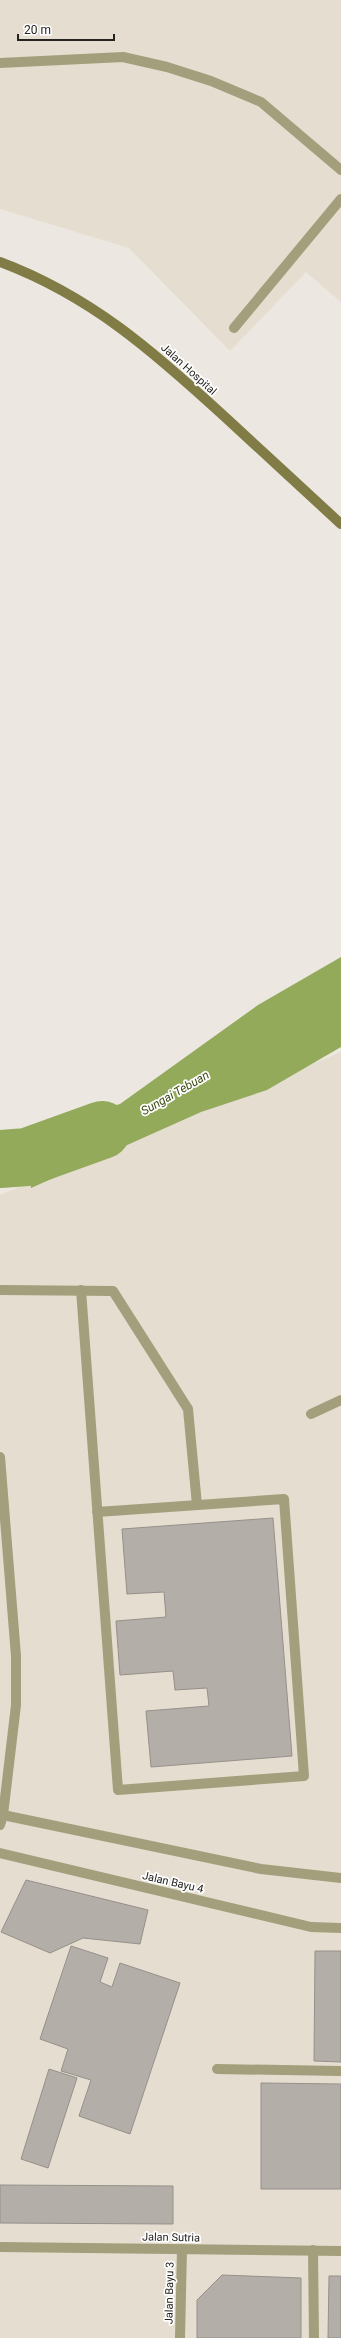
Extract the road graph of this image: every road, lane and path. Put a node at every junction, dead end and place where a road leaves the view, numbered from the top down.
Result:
1 (0, 63) edge
2 (341, 170) edge
3 (341, 199) edge
4 (0, 262) edge
5 (234, 328) dead end
6 (341, 524) edge
7 (0, 1290) edge
8 (81, 1290) junction
9 (341, 1400) edge
10 (312, 1414) dead end
11 (0, 1457) edge
12 (197, 1506) junction
13 (97, 1512) junction
14 (2, 1814) edge
15 (0, 1825) edge
16 (0, 1853) edge
17 (341, 1878) edge
18 (341, 1928) edge
19 (217, 2069) dead end
20 (341, 2071) edge
21 (0, 2247) edge
22 (182, 2249) junction
23 (313, 2250) junction
24 (341, 2250) edge
25 (180, 2338) edge
26 (314, 2338) edge

1 - 2 street
3 - 5 street
4 - 6 main road, Jalan Hospital
7 - 8 street
8 - 12 street
8 - 13 street
9 - 10 street
11 - 14 street
12 - 13 street
12 - 13 street
14 - 15 street
14 - 17 street
16 - 18 street, Jalan Bayu 4
19 - 20 street
21 - 22 street, Jalan Sutria
22 - 23 street, Jalan Sutria
22 - 25 street, Jalan Bayu 3
23 - 24 street, Jalan Sutria
23 - 26 street

